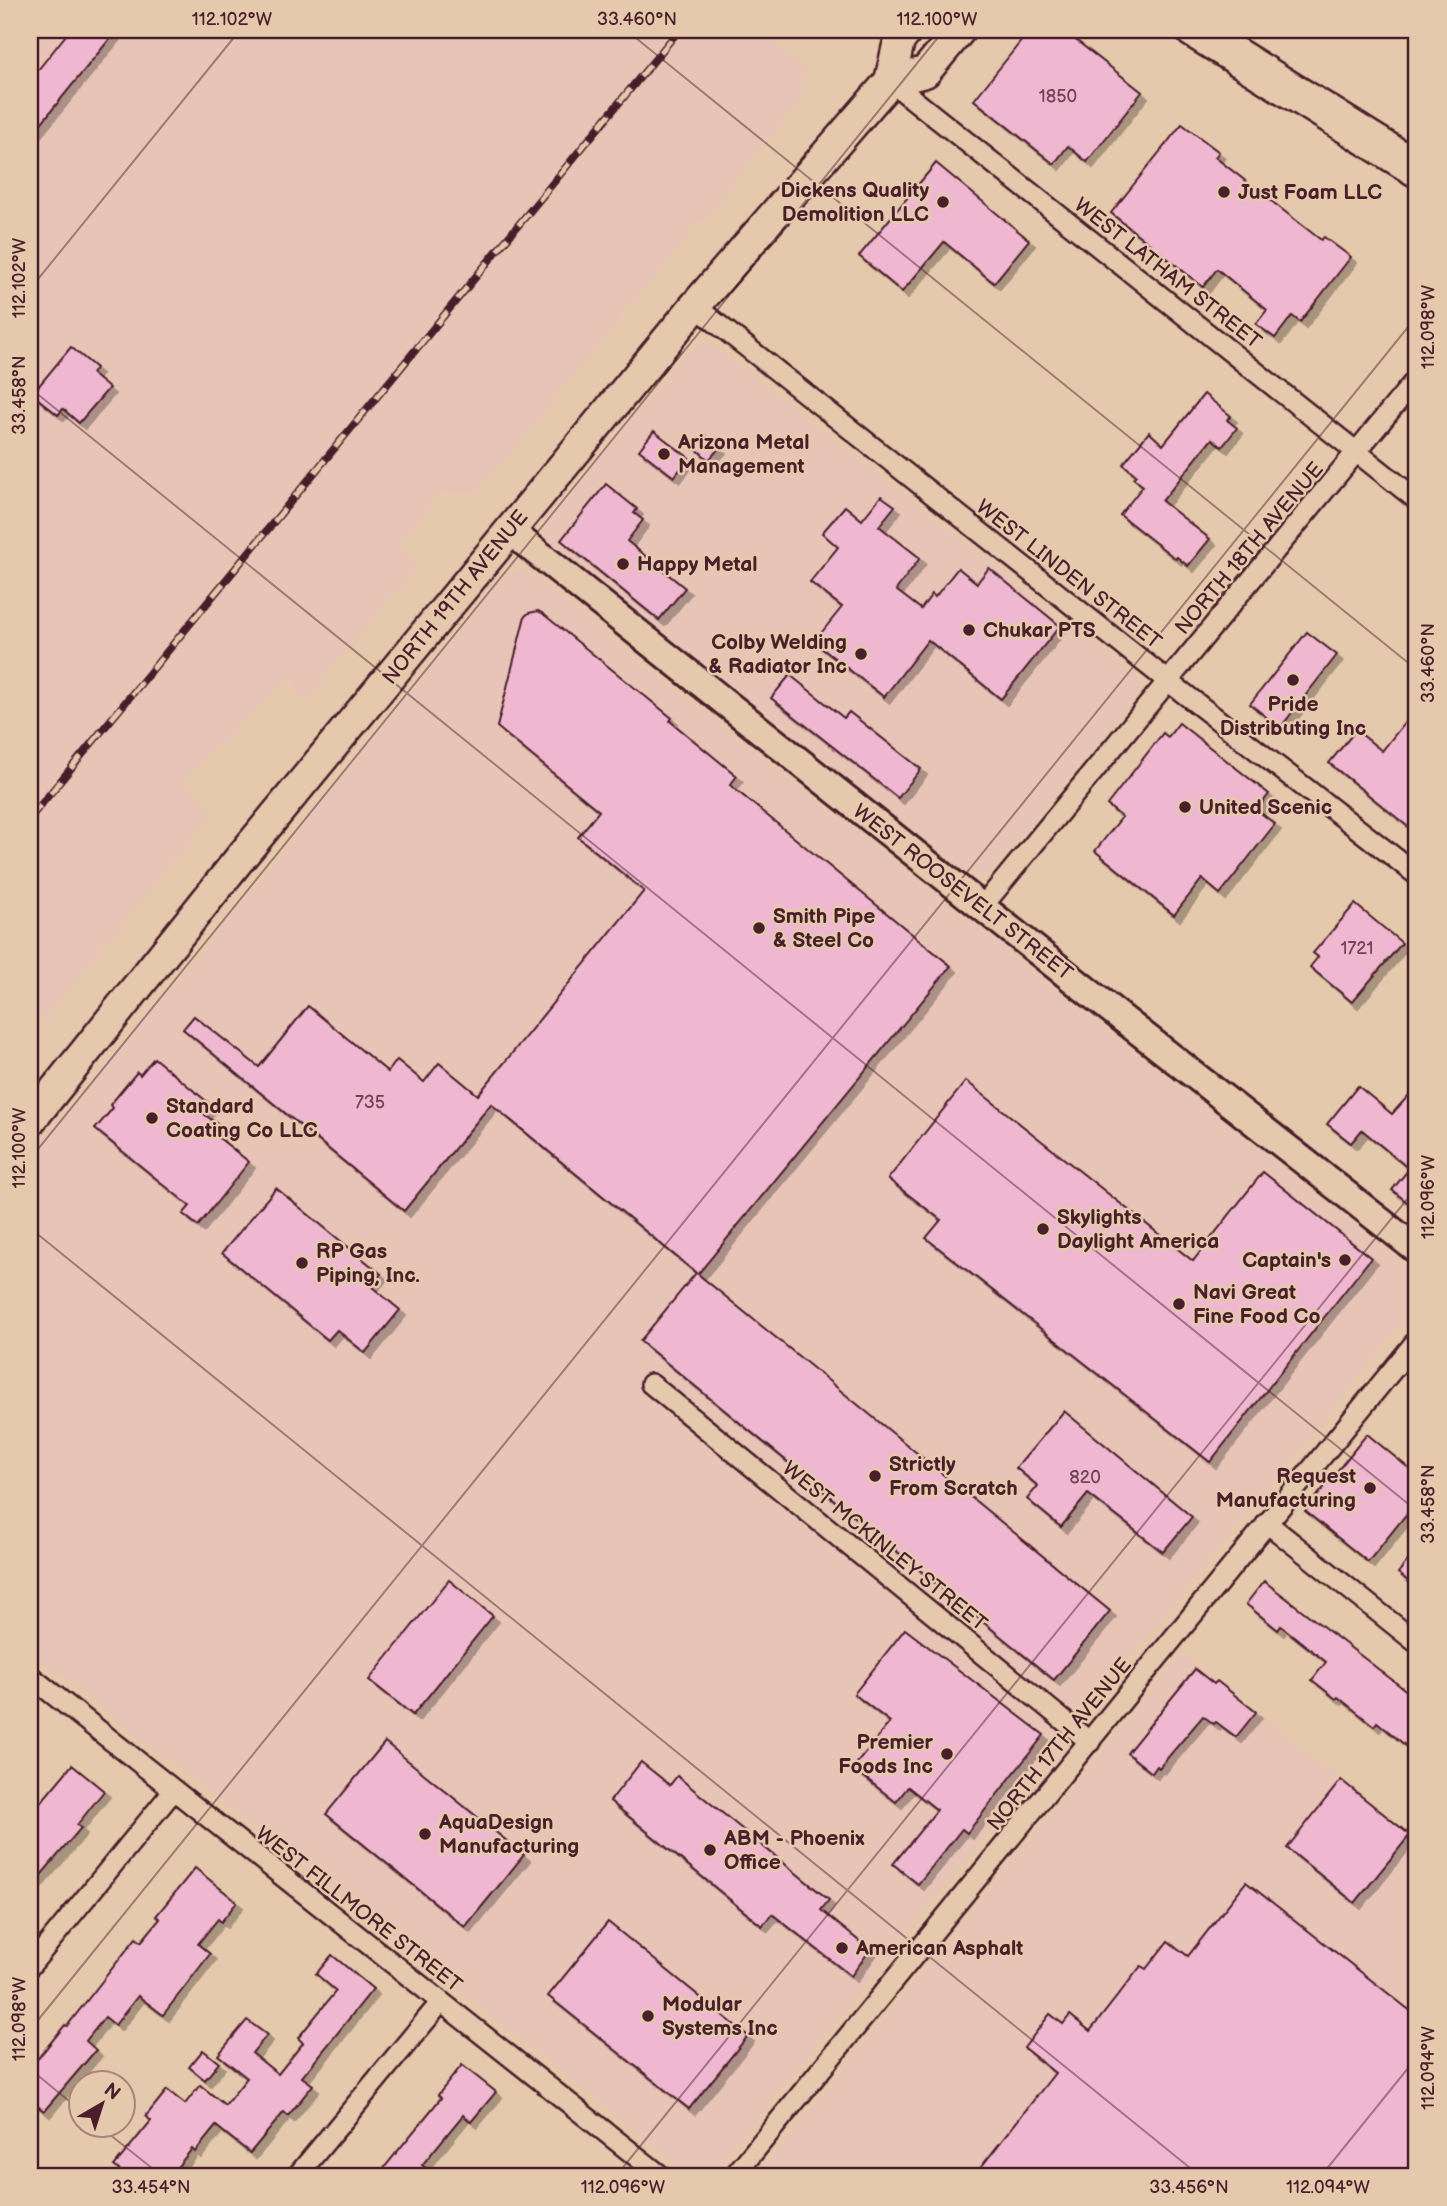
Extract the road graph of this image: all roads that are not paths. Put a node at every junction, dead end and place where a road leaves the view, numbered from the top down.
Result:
1 (908, 30) edge
2 (960, 30) edge
3 (1194, 30) edge
4 (890, 81) junction
5 (1417, 169) edge
6 (695, 306) junction
7 (1417, 378) edge
8 (1357, 453) junction
9 (1417, 500) edge
10 (510, 531) junction
11 (1168, 681) junction
12 (1417, 875) edge
13 (982, 907) junction
14 (30, 1121) edge
15 (1417, 1250) edge
16 (1417, 1340) edge
17 (651, 1384) dead end
18 (1267, 1523) junction
19 (1417, 1643) edge
20 (30, 1676) edge
21 (1090, 1742) junction
22 (173, 1791) junction
23 (30, 1966) edge
24 (441, 2002) junction
25 (297, 2176) edge
26 (661, 2176) edge
27 (734, 2176) edge

1 - 4 main road, NORTH 19TH AVENUE
2 - 4 main road
3 - 5 highway
4 - 6 main road, NORTH 19TH AVENUE
4 - 8 street, WEST LATHAM STREET
6 - 10 main road, NORTH 19TH AVENUE
6 - 11 street, WEST LINDEN STREET
7 - 8 street, NORTH 18TH AVENUE
8 - 9 street, WEST LATHAM STREET
8 - 11 street, NORTH 18TH AVENUE
10 - 13 street, WEST ROOSEVELT STREET
10 - 14 main road, NORTH 19TH AVENUE
11 - 12 street, WEST LINDEN STREET
11 - 13 street, NORTH 18TH AVENUE
13 - 15 street, WEST ROOSEVELT STREET
16 - 18 street, NORTH 17TH AVENUE
17 - 21 street, WEST MCKINLEY STREET
18 - 19 street
18 - 21 street, NORTH 17TH AVENUE
20 - 22 street, WEST FILLMORE STREET
21 - 27 street, NORTH 17TH AVENUE
22 - 23 street
22 - 24 street, WEST FILLMORE STREET
24 - 25 street
24 - 26 street, WEST FILLMORE STREET

